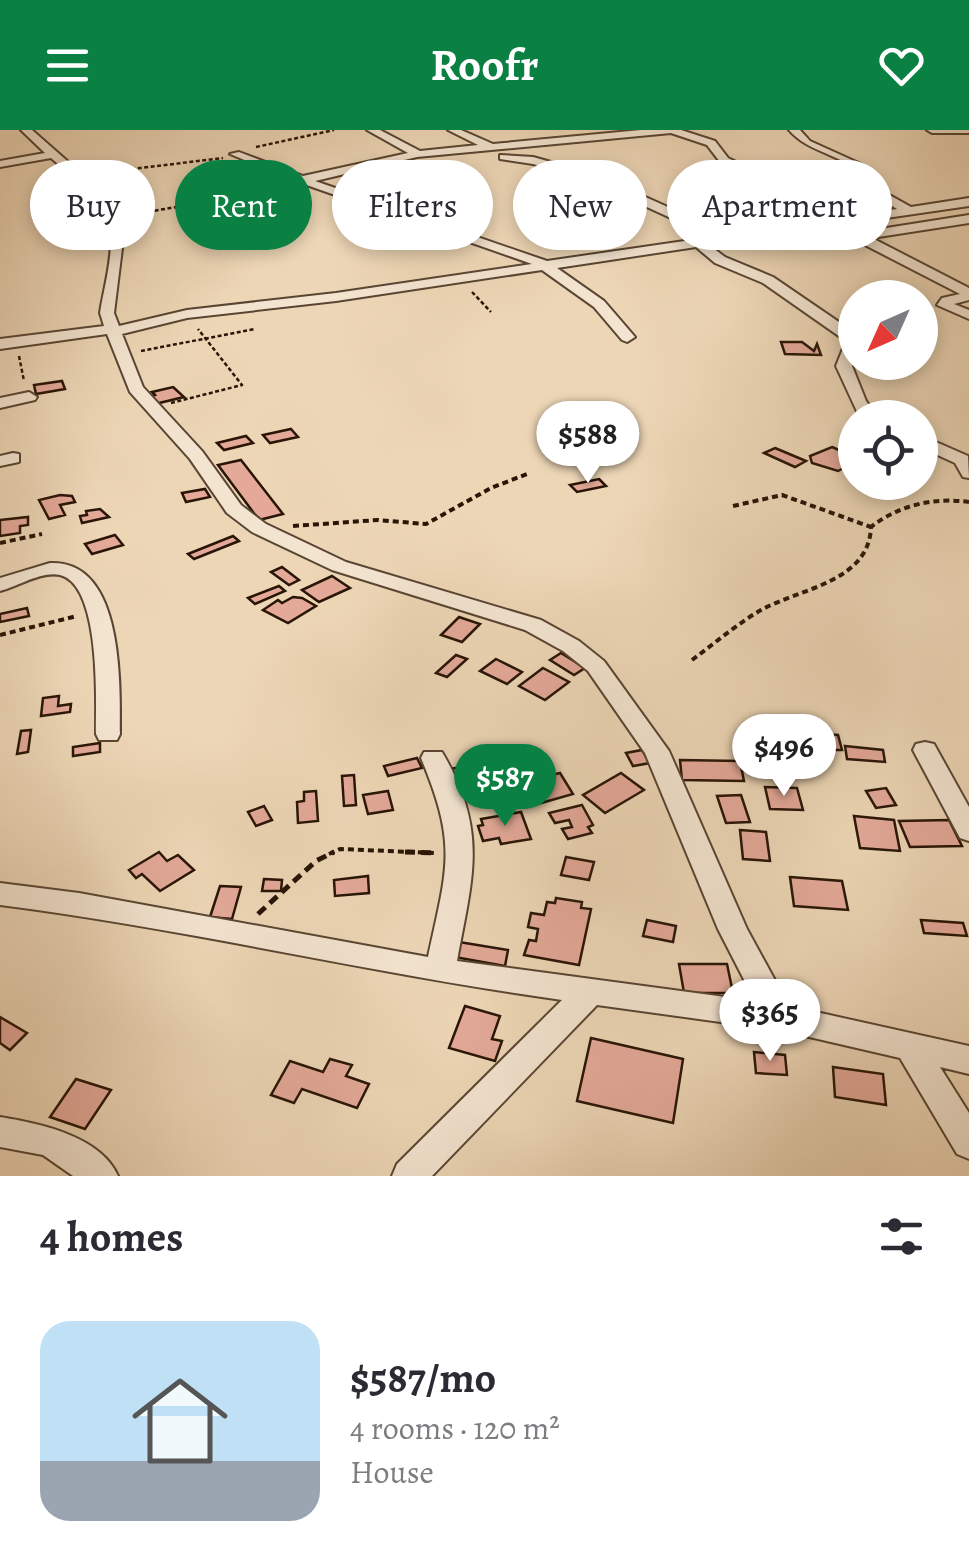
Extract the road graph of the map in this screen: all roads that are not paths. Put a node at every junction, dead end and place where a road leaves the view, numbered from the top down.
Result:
1 (26, 130) edge
2 (372, 130) edge
3 (453, 130) edge
4 (547, 130) edge
5 (672, 130) edge
6 (794, 130) edge
7 (937, 130) edge
8 (969, 130) edge
9 (566, 140) junction
10 (966, 146) dead end
11 (492, 148) junction
12 (451, 152) junction
13 (236, 154) road end
14 (418, 154) junction
15 (51, 155) junction
16 (251, 160) edge
17 (724, 160) edge
18 (0, 164) edge
19 (312, 176) edge
20 (312, 184) edge
21 (969, 202) edge
22 (948, 205) junction
23 (667, 211) edge
24 (909, 211) junction
25 (892, 214) edge
26 (969, 218) edge
27 (892, 231) edge
28 (667, 248) edge
29 (708, 250) edge
30 (888, 250) edge
31 (541, 266) junction
32 (969, 294) edge
33 (969, 314) edge
34 (113, 331) junction
35 (627, 337) dead end
36 (0, 344) edge
37 (29, 397) dead end
38 (860, 400) edge
39 (0, 403) edge
40 (938, 449) edge
41 (969, 472) edge
42 (0, 585) edge
43 (108, 734) dead end
44 (925, 750) dead end
45 (433, 758) dead end
46 (969, 831) edge
47 (0, 894) edge
48 (440, 970) junction
49 (590, 993) junction
50 (778, 1017) junction
51 (911, 1048) junction
52 (969, 1060) edge
53 (0, 1132) edge
54 (969, 1143) edge
55 (101, 1176) edge
56 (409, 1176) edge

1 - 15 street
2 - 14 street
3 - 11 street
4 - 9 street
5 - 9 street
5 - 17 street
6 - 24 street
7 - 8 street
7 - 10 street
9 - 11 street
11 - 12 street
12 - 14 street
12 - 23 street
13 - 16 street
14 - 19 street
15 - 18 street
15 - 34 street
20 - 31 street
21 - 22 street
22 - 24 street
22 - 26 street
24 - 25 street
26 - 27 street
28 - 31 street
29 - 38 street
30 - 32 street
31 - 34 street
31 - 35 street
32 - 33 street
34 - 36 street
34 - 50 street
37 - 39 street
40 - 41 street
42 - 43 street
44 - 46 street
45 - 48 street
47 - 48 street
48 - 49 street
49 - 50 street
49 - 56 street
50 - 51 street
51 - 52 street
51 - 54 street
53 - 55 street

